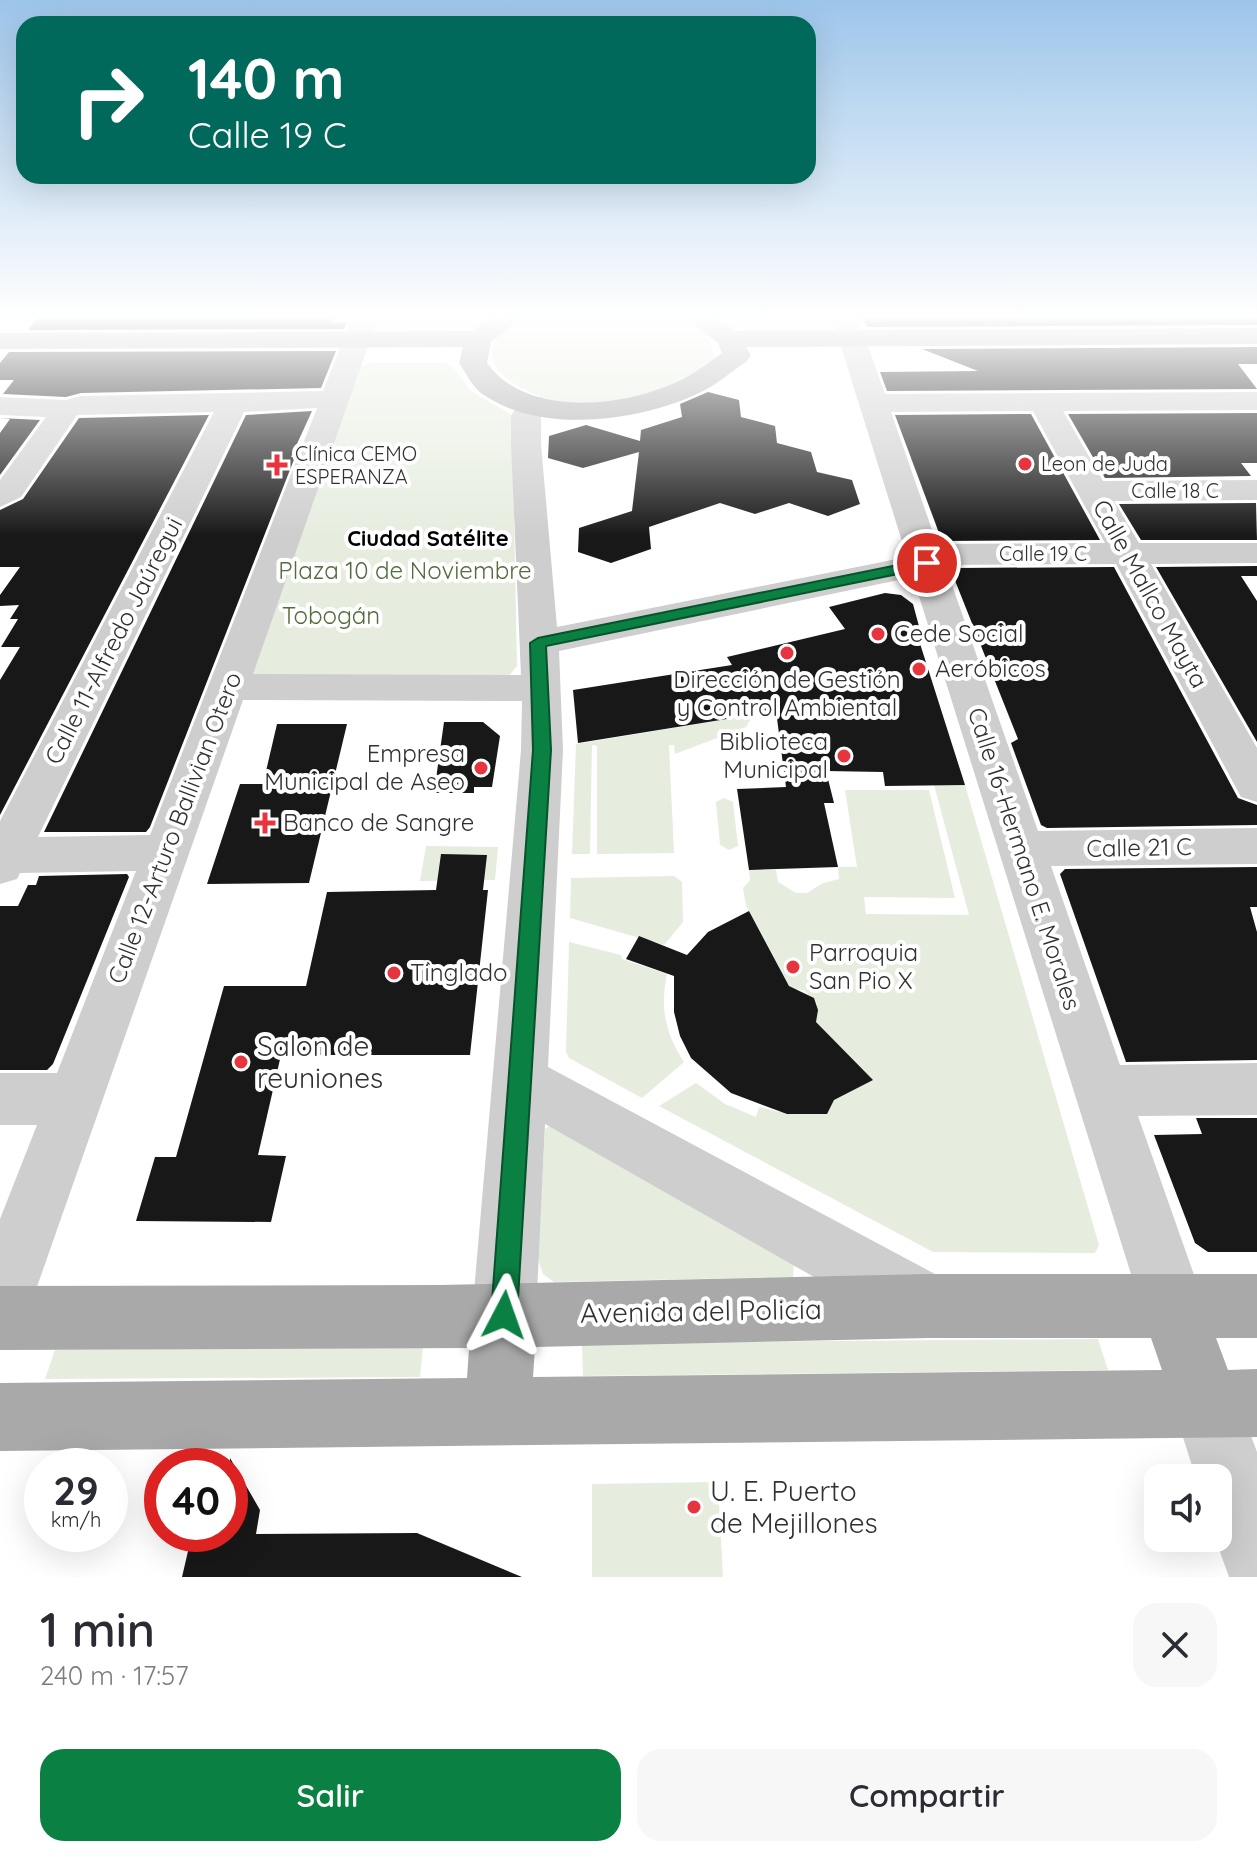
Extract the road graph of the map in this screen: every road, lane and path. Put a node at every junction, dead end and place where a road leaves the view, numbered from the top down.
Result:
1 (339, 389) edge
2 (497, 389) edge
3 (682, 389) edge
4 (867, 389) edge
5 (1257, 401) edge
6 (320, 402) dead end
7 (1043, 402) junction
8 (532, 403) junction
9 (872, 403) junction
10 (68, 405) junction
11 (0, 406) edge
12 (230, 410) junction
13 (1257, 490) edge
14 (1093, 491) junction
15 (0, 497) edge
16 (1257, 553) edge
17 (1127, 554) junction
18 (926, 559) junction
19 (540, 666) junction
20 (227, 687) junction
21 (1257, 786) edge
22 (1257, 846) edge
23 (1020, 849) junction
24 (167, 853) junction
25 (2, 858) edge
26 (521, 1081) junction
27 (1257, 1089) edge
28 (1101, 1091) junction
29 (0, 1099) edge
30 (74, 1099) junction
31 (0, 1301) edge
32 (928, 1306) junction
33 (1173, 1306) junction
34 (1257, 1306) edge
35 (504, 1315) junction
36 (0, 1318) edge
37 (1231, 1403) edge
38 (498, 1411) junction
39 (0, 1417) edge
40 (1257, 1556) edge

1 - 20 street, Calle 12-Arturo Ballivian Otero
2 - 8 main road
3 - 8 main road
4 - 9 street, Calle 16-Hermano E. Morales
5 - 7 street
6 - 12 street
7 - 9 street
7 - 14 street, Calle Mallco Mayta
8 - 19 street
9 - 18 street, Calle 16-Hermano E. Morales
10 - 11 street
10 - 12 street
10 - 15 street
12 - 25 street, Calle 11-Alfredo Jaúregui
13 - 14 street, Calle 18 C
14 - 17 street, Calle Mallco Mayta
16 - 17 street, Calle 19 C
17 - 18 street, Calle 19 C
17 - 21 street, Calle Mallco Mayta
18 - 19 street, Calle 19 C
18 - 23 street, Calle 16-Hermano E. Morales
19 - 20 street, Calle 19 C
19 - 26 street
20 - 24 street, Calle 12-Arturo Ballivian Otero
22 - 23 street, Calle 21 C
23 - 28 street, Calle 16-Hermano E. Morales
24 - 25 street
24 - 30 street, Calle 12-Arturo Ballivian Otero
26 - 32 street
26 - 35 street
27 - 28 street
28 - 33 street, Calle 16-Hermano E. Morales
29 - 30 street
30 - 31 street, Calle 12-Arturo Ballivian Otero
32 - 33 main road, Avenida del Policía
32 - 35 main road, Avenida del Policía
33 - 34 main road, Avenida del Policía
33 - 37 main road
35 - 36 main road, Avenida del Policía
35 - 38 main road
37 - 38 main road
37 - 40 street
38 - 39 main road

